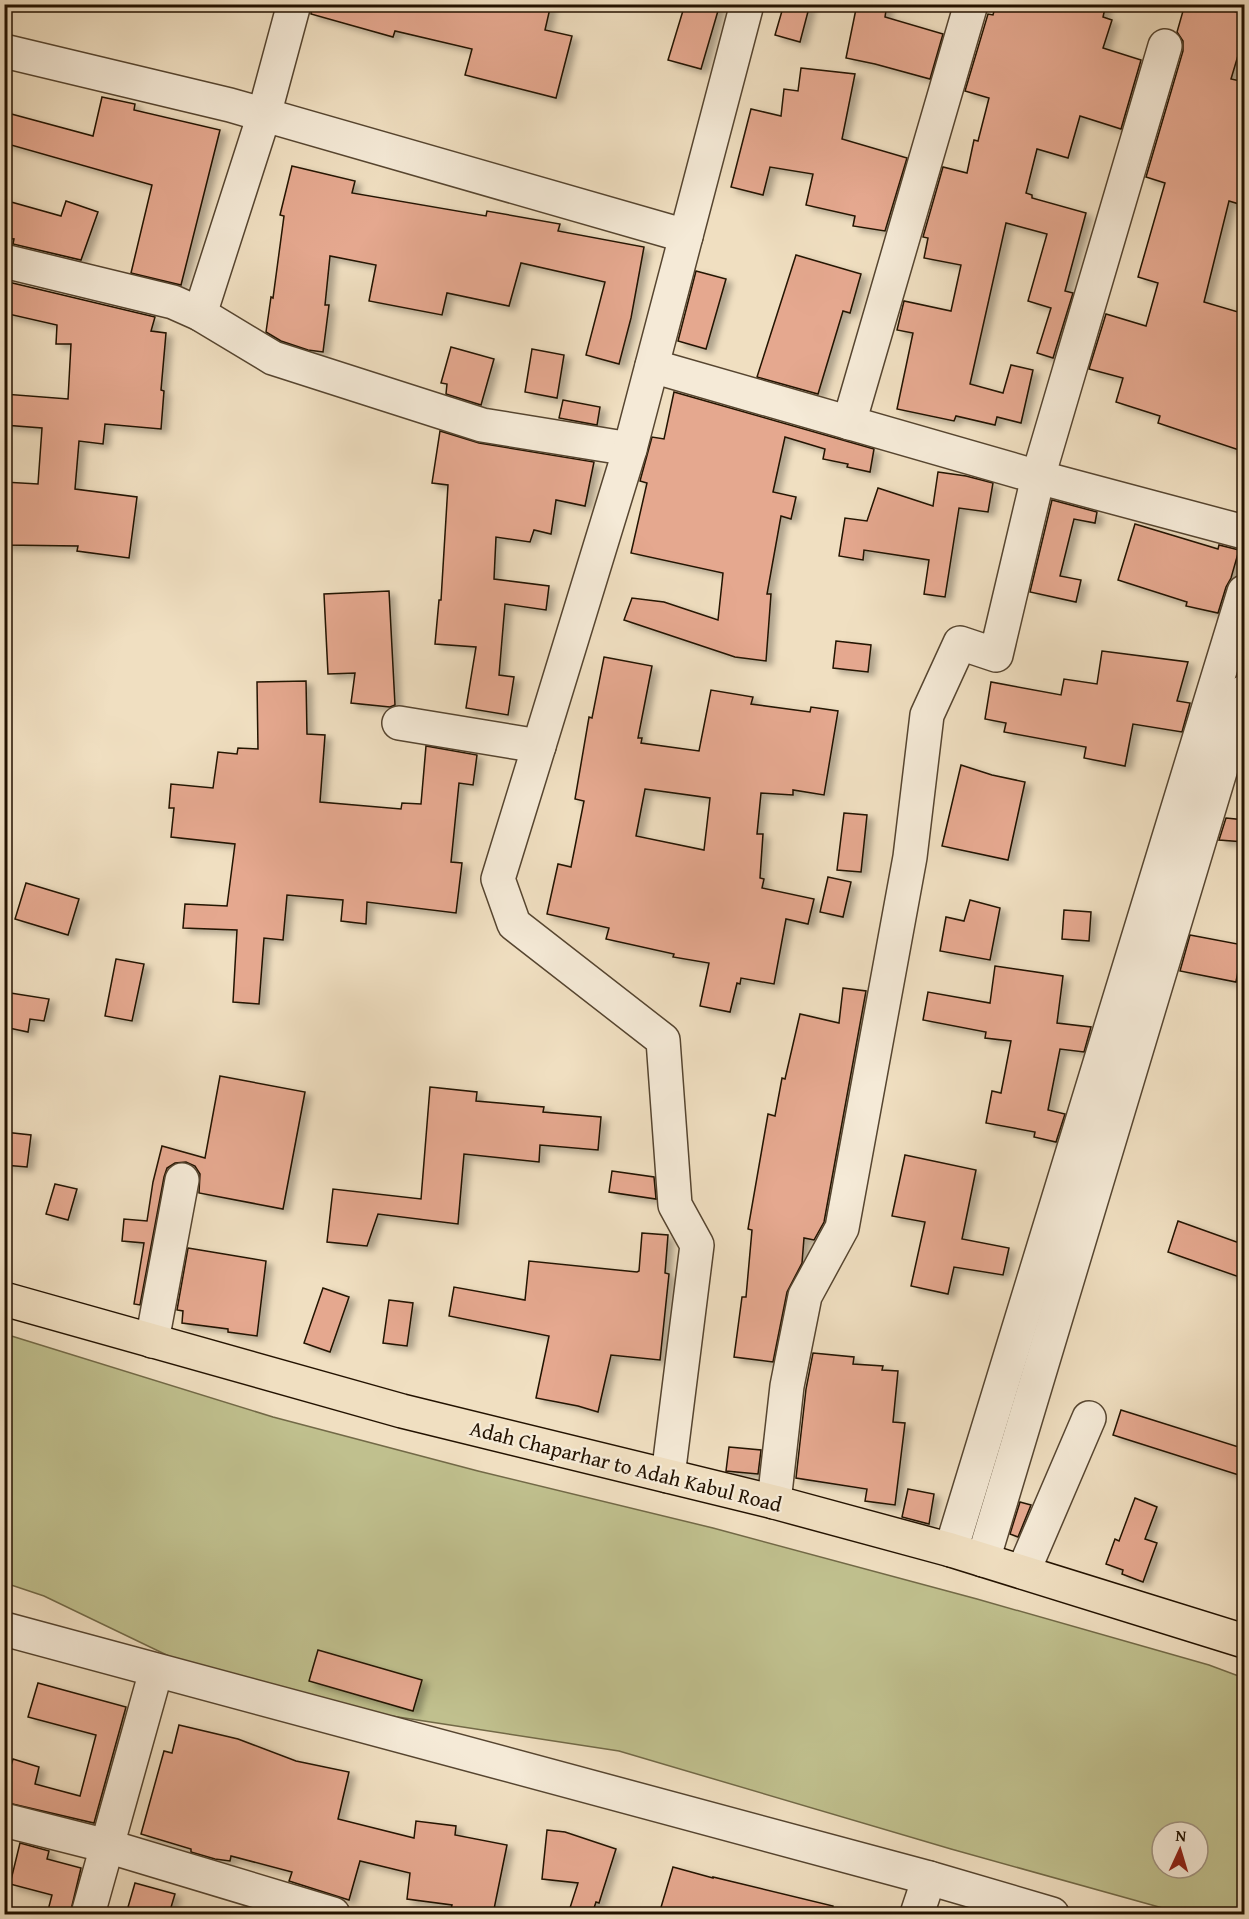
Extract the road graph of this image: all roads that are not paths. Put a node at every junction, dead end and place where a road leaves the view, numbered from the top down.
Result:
1 (294, 4) edge
2 (747, 4) edge
3 (971, 4) edge
4 (1166, 46) dead end
5 (4, 51) edge
6 (264, 115) junction
7 (686, 236) junction
8 (4, 261) edge
9 (200, 314) junction
10 (652, 366) junction
11 (849, 423) junction
12 (630, 449) junction
13 (1038, 477) junction
14 (1245, 532) edge
15 (1245, 592) edge
16 (1237, 695) edge
17 (399, 723) dead end
18 (539, 746) junction
19 (182, 1180) dead end
20 (4, 1299) edge
21 (152, 1341) junction
22 (1089, 1418) dead end
23 (668, 1476) junction
24 (774, 1502) junction
25 (951, 1550) junction
26 (983, 1560) junction
27 (1023, 1572) junction
28 (4, 1629) edge
29 (1245, 1641) edge
30 (156, 1671) junction
31 (4, 1820) edge
32 (107, 1846) junction
33 (929, 1878) junction
34 (88, 1914) edge
35 (333, 1914) edge
36 (917, 1914) edge
37 (1052, 1914) edge

1 - 6 street
2 - 7 street
3 - 11 street
4 - 13 street
5 - 6 street
6 - 7 street
6 - 9 street
7 - 10 street
8 - 9 street
9 - 12 street
10 - 11 street
10 - 12 street
11 - 13 street
12 - 18 street
13 - 14 street
13 - 24 street
15 - 16 street
16 - 25 street
16 - 26 street
17 - 18 street
18 - 23 street
19 - 21 street
20 - 21 main road, Adah Chaparhar to Adah Kabul Road
21 - 23 main road, Adah Chaparhar to Adah Kabul Road
22 - 27 street
23 - 24 main road, Adah Chaparhar to Adah Kabul Road
24 - 25 main road, Adah Chaparhar to Adah Kabul Road
25 - 26 main road, Adah Chaparhar to Adah Kabul Road
26 - 27 main road, Adah Chaparhar to Adah Kabul Road
27 - 29 main road, Adah Chaparhar to Adah Kabul Road
28 - 30 street
30 - 32 street
30 - 33 street
31 - 32 street
32 - 34 street
32 - 35 street
33 - 36 street
33 - 37 street

